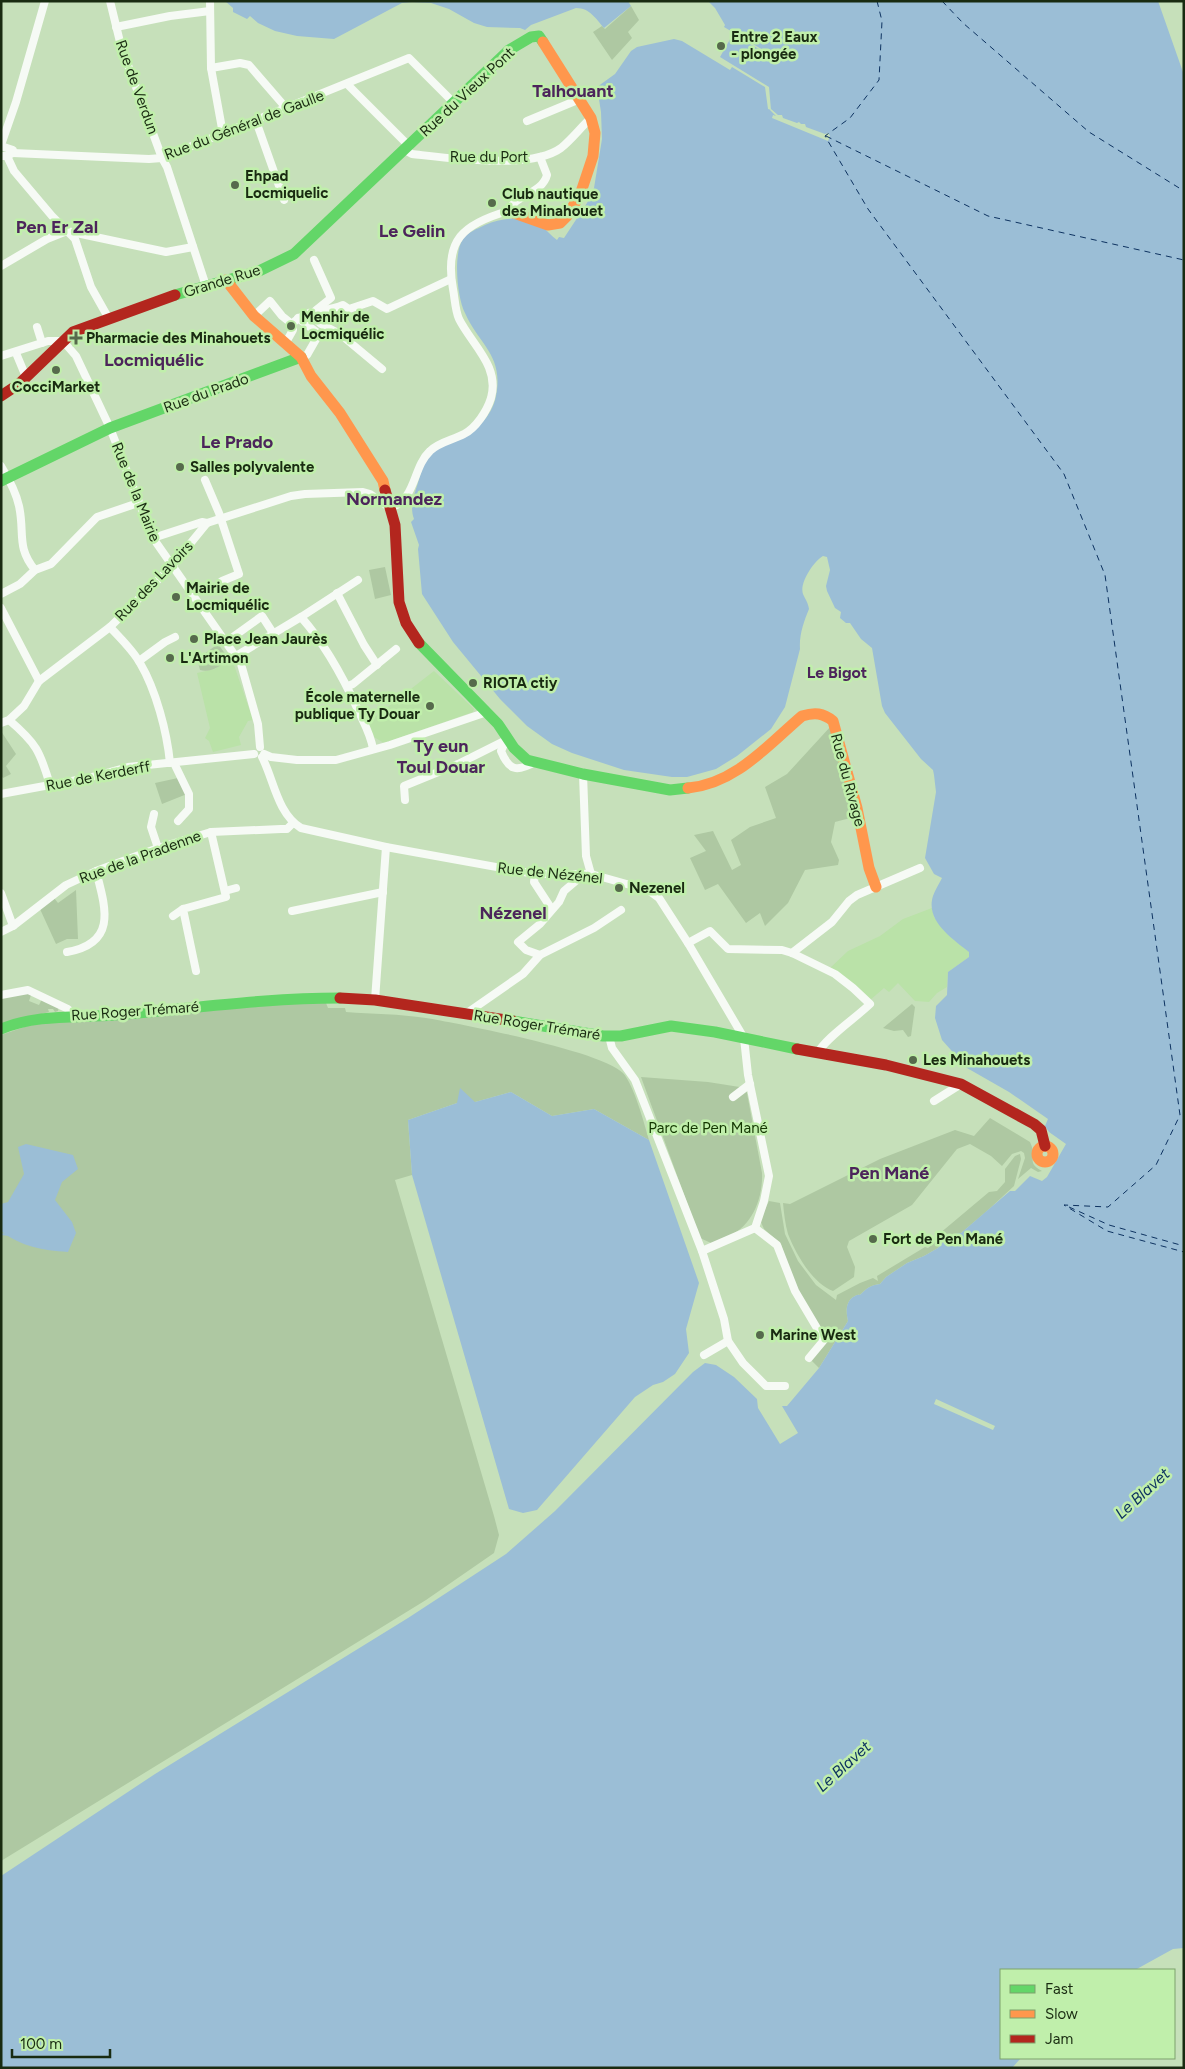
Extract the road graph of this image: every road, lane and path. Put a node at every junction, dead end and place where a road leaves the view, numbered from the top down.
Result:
1 (45, 1) edge
2 (114, 1) edge
3 (210, 1) edge
4 (110, 2) edge
5 (210, 11) junction
6 (116, 27) junction
7 (211, 68) junction
8 (347, 84) junction
9 (580, 99) junction
10 (453, 102) junction
11 (287, 108) junction
12 (591, 118) junction
13 (256, 121) junction
14 (527, 121) dead end
15 (223, 134) junction
16 (1, 146) edge
17 (407, 148) junction
18 (7, 155) edge
19 (540, 157) junction
20 (162, 158) junction
21 (284, 200) dead end
22 (508, 211) junction
23 (67, 231) junction
24 (193, 247) junction
25 (314, 260) dead end
26 (1, 266) edge
27 (451, 279) junction
28 (226, 280) junction
29 (206, 286) junction
30 (313, 312) junction
31 (254, 316) junction
32 (108, 319) junction
33 (295, 321) junction
34 (37, 327) dead end
35 (63, 341) junction
36 (42, 343) junction
37 (285, 344) junction
38 (16, 352) junction
39 (1, 356) edge
40 (301, 357) junction
41 (382, 369) dead end
42 (26, 377) junction
43 (1, 396) edge
44 (110, 428) junction
45 (1, 466) edge
46 (5, 480) edge
47 (205, 480) dead end
48 (138, 503) junction
49 (390, 508) junction
50 (220, 519) junction
51 (205, 523) junction
52 (153, 538) junction
53 (172, 566) junction
54 (35, 570) junction
55 (358, 580) dead end
56 (222, 581) dead end
57 (337, 593) junction
58 (1, 594) edge
59 (1, 608) edge
60 (302, 617) junction
61 (110, 627) junction
62 (273, 633) junction
63 (175, 638) dead end
64 (226, 642) junction
65 (396, 649) dead end
66 (236, 656) junction
67 (140, 661) junction
68 (377, 665) junction
69 (39, 680) junction
70 (348, 686) junction
71 (486, 712) junction
72 (5, 722) edge
73 (506, 740) junction
74 (373, 749) junction
75 (260, 753) junction
76 (172, 763) junction
77 (583, 774) junction
78 (50, 785) junction
79 (2, 792) edge
80 (406, 800) dead end
81 (154, 814) dead end
82 (178, 821) dead end
83 (293, 823) junction
84 (211, 832) junction
85 (386, 847) junction
86 (158, 848) junction
87 (920, 868) dead end
88 (96, 871) junction
89 (535, 874) junction
90 (587, 874) junction
91 (876, 886) junction
92 (236, 888) dead end
93 (225, 891) junction
94 (383, 892) junction
95 (1, 893) edge
96 (552, 908) junction
97 (184, 909) junction
98 (621, 910) dead end
99 (292, 911) dead end
100 (173, 916) dead end
101 (13, 926) junction
102 (1, 932) edge
103 (688, 943) junction
104 (67, 952) dead end
105 (792, 953) junction
106 (540, 955) junction
107 (196, 971) dead end
108 (1, 994) edge
109 (375, 1000) junction
110 (68, 1009) dead end
111 (467, 1013) junction
112 (1, 1029) edge
113 (609, 1036) junction
114 (744, 1038) junction
115 (818, 1053) junction
116 (750, 1084) junction
117 (961, 1084) junction
118 (733, 1097) dead end
119 (934, 1101) dead end
120 (1045, 1146) dead end
121 (755, 1228) junction
122 (702, 1251) junction
123 (728, 1341) junction
124 (704, 1355) dead end
125 (809, 1358) dead end
126 (784, 1386) dead end

1 - 16 street
2 - 4 street
3 - 5 street
4 - 6 street, Rue de Verdun
5 - 6 street
5 - 7 street
6 - 20 street, Rue de Verdun
7 - 11 street
7 - 15 street
8 - 10 street, Rue du Général de Gaulle
8 - 11 street, Rue du Général de Gaulle
8 - 17 street
9 - 10 street, Rue du Vieux Pont
9 - 12 street
9 - 14 street
10 - 17 street, Rue du Vieux Pont
11 - 13 street, Rue du Général de Gaulle
12 - 19 street, Rue du Port
12 - 22 street
13 - 15 street, Rue du Général de Gaulle
13 - 21 street
15 - 20 street, Rue du Général de Gaulle
16 - 18 street, Rue du Général de Gaulle
17 - 19 street, Rue du Port
17 - 28 street, Grande Rue
18 - 20 street, Rue du Général de Gaulle
18 - 23 street
19 - 22 street
20 - 24 street, Rue de Verdun
22 - 27 street
23 - 24 street
23 - 26 street
23 - 32 street
24 - 29 street, Rue de Verdun
25 - 30 street
27 - 30 street
27 - 49 street
28 - 29 street, Grande Rue
28 - 31 street
29 - 32 street, Grande Rue
30 - 33 street
30 - 41 street
31 - 33 street
31 - 37 street
32 - 35 street, Grande Rue
33 - 37 street
33 - 40 street
34 - 36 street
35 - 36 street, Grande Rue
35 - 42 street
35 - 44 street, Rue de la Mairie
36 - 38 street, Grande Rue
37 - 40 street
38 - 39 street, Grande Rue
38 - 42 street
40 - 44 street, Rue du Prado
40 - 49 street
42 - 43 street
44 - 46 street, Rue du Prado
44 - 48 street, Rue de la Mairie
45 - 46 street
46 - 54 street
47 - 50 street
48 - 52 street, Rue de la Mairie
48 - 54 street
49 - 50 street
49 - 71 street
50 - 51 street
50 - 56 street
51 - 52 street
51 - 53 street, Rue des Lavoirs
52 - 53 street, Rue de la Mairie
53 - 61 street, Rue des Lavoirs
53 - 64 street, Rue de la Mairie
54 - 58 street
55 - 57 street
57 - 60 street
57 - 68 street
59 - 69 street
60 - 62 street
60 - 70 street
61 - 67 street
61 - 69 street, Rue des Lavoirs
62 - 64 street
62 - 66 street
63 - 67 street
64 - 66 street, Rue de la Mairie
65 - 68 street
66 - 75 street, Rue de la Mairie
67 - 76 street
68 - 70 street
69 - 72 street, Rue des Lavoirs
70 - 74 street
71 - 73 street
71 - 74 street, Rue de Kerderff
72 - 78 street
73 - 77 street, Rue du Rivage
73 - 80 street
74 - 75 street, Rue de Kerderff
75 - 76 street, Rue de Kerderff
75 - 83 street
76 - 78 street, Rue de Kerderff
76 - 82 street
77 - 90 street
77 - 91 street, Rue du Rivage
78 - 79 street, Rue de Kerderff
81 - 86 street
83 - 84 street, Rue de la Pradenne
83 - 85 street, Rue de Nézénel
84 - 86 street, Rue de la Pradenne
84 - 93 street
85 - 89 street, Rue de Nézénel
85 - 94 street
86 - 88 street, Rue de la Pradenne
87 - 91 street
88 - 101 street, Rue de la Pradenne
88 - 104 street
89 - 90 street, Rue de Nézénel
89 - 96 street
90 - 96 street
90 - 103 street, Rue de Nézénel
91 - 105 street
92 - 93 street
93 - 97 street
94 - 99 street
94 - 109 street
95 - 101 street
96 - 106 street
97 - 100 street
97 - 107 street
98 - 106 street
101 - 102 street, Rue de la Pradenne
103 - 105 street
103 - 114 street, Rue de Nézénel
105 - 115 street
106 - 111 street
108 - 110 street, Rue Roger Trémaré
109 - 111 street, Rue Roger Trémaré
109 - 112 street, Rue Roger Trémaré
111 - 113 street, Rue Roger Trémaré
113 - 114 street, Rue Roger Trémaré
113 - 122 street
114 - 115 street, Rue Roger Trémaré
114 - 116 street
115 - 117 street, Rue Roger Trémaré
116 - 118 street
116 - 121 street
117 - 119 street
117 - 120 street, Rue Roger Trémaré
121 - 122 street
121 - 125 street
122 - 123 street
123 - 124 street
123 - 126 street

